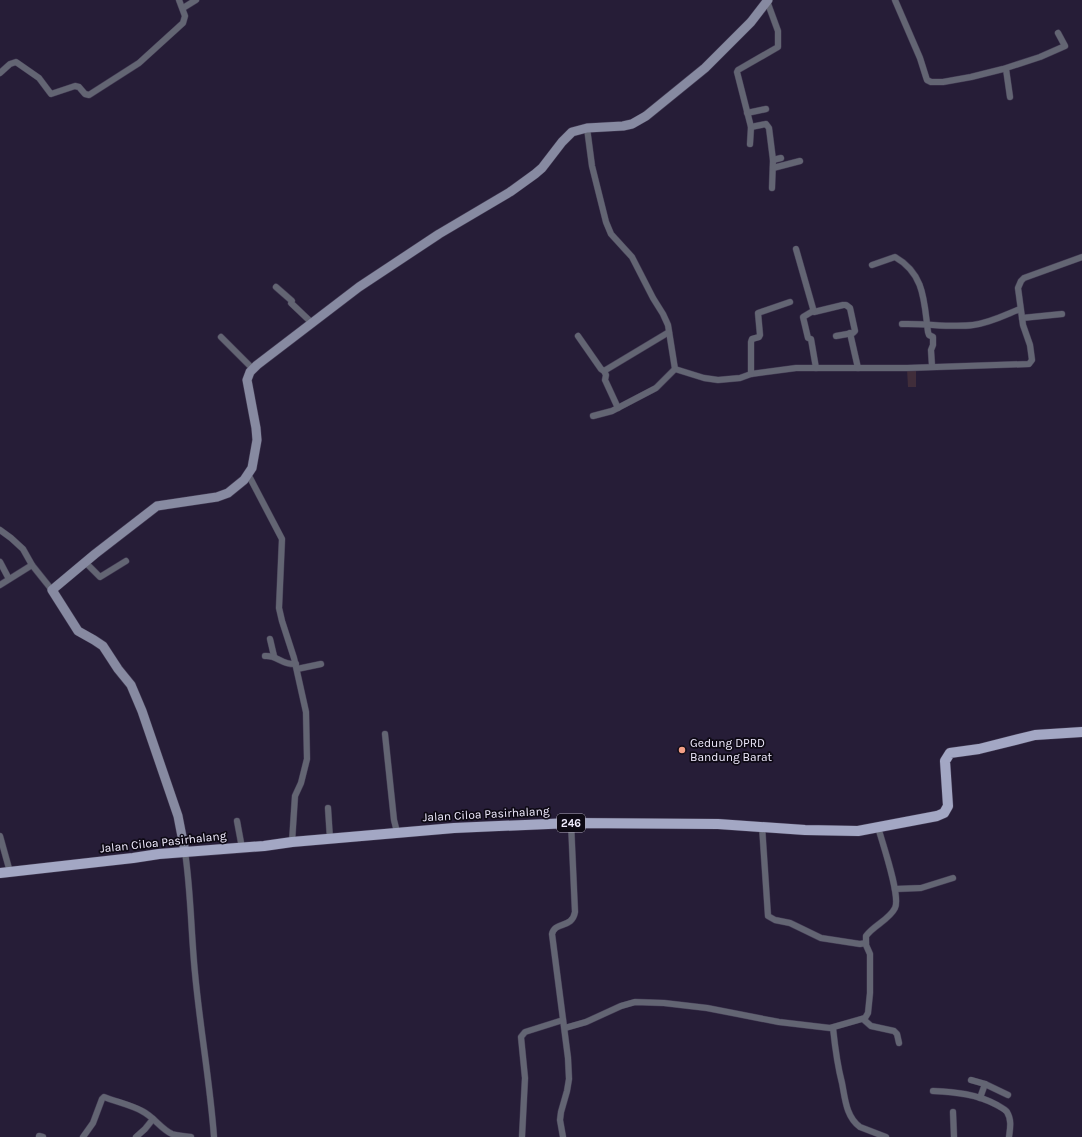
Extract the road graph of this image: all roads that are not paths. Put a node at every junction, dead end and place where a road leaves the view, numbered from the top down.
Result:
1 (179, 0) edge
2 (196, 0) edge
3 (895, 0) edge
4 (768, 1) edge
5 (183, 8) junction
6 (1058, 33) dead end
7 (1006, 69) junction
8 (0, 73) edge
9 (1010, 97) dead end
10 (766, 109) dead end
11 (747, 113) junction
12 (751, 126) junction
13 (587, 128) junction
14 (778, 141) dead end
15 (750, 144) dead end
16 (771, 144) junction
17 (781, 158) dead end
18 (773, 160) junction
19 (800, 161) dead end
20 (773, 168) junction
21 (772, 188) dead end
22 (796, 249) dead end
23 (1082, 257) edge
24 (872, 265) dead end
25 (276, 287) dead end
26 (790, 302) dead end
27 (1020, 309) junction
28 (813, 311) junction
29 (1062, 314) dead end
30 (1022, 318) junction
31 (312, 323) junction
32 (902, 324) dead end
33 (927, 324) junction
34 (669, 332) junction
35 (850, 333) junction
36 (578, 336) dead end
37 (836, 336) dead end
38 (221, 337) dead end
39 (932, 366) junction
40 (816, 368) junction
41 (858, 368) junction
42 (253, 369) junction
43 (675, 369) junction
44 (604, 371) junction
45 (751, 374) junction
46 (618, 408) junction
47 (593, 416) dead end
48 (248, 474) junction
49 (0, 530) edge
50 (126, 561) dead end
51 (0, 562) edge
52 (85, 562) junction
53 (32, 565) junction
54 (9, 579) junction
55 (1, 583) edge
56 (52, 590) junction
57 (270, 639) dead end
58 (266, 656) dead end
59 (274, 656) junction
60 (321, 664) dead end
61 (296, 666) junction
62 (1082, 732) edge
63 (385, 734) dead end
64 (328, 808) dead end
65 (237, 821) dead end
66 (571, 823) junction
67 (762, 826) junction
68 (878, 827) junction
69 (397, 832) junction
70 (0, 836) edge
71 (330, 839) junction
72 (292, 842) junction
73 (242, 848) junction
74 (185, 852) junction
75 (5, 872) edge
76 (952, 878) dead end
77 (895, 889) junction
78 (866, 944) junction
79 (863, 1019) junction
80 (563, 1020) junction
81 (565, 1028) junction
82 (833, 1028) junction
83 (899, 1043) dead end
84 (971, 1080) dead end
85 (985, 1084) junction
86 (933, 1091) dead end
87 (1008, 1095) dead end
88 (980, 1098) junction
89 (954, 1112) dead end
90 (153, 1119) junction
91 (83, 1137) edge
92 (136, 1137) edge
93 (191, 1137) edge
94 (214, 1137) edge
95 (522, 1137) edge
96 (563, 1137) edge
97 (886, 1137) edge
98 (954, 1137) edge
99 (1009, 1137) edge

1 - 5 street
2 - 5 street
3 - 7 street
4 - 11 street
4 - 13 street
5 - 8 street
6 - 7 street
7 - 9 street
10 - 11 street
11 - 12 street
12 - 15 street
12 - 16 street
13 - 31 street
13 - 34 street
14 - 16 street
16 - 18 street
17 - 18 street
18 - 20 street
19 - 20 street
20 - 21 street
22 - 28 street
23 - 27 street
24 - 33 street
25 - 31 street
26 - 45 street
27 - 30 street
27 - 33 street
28 - 35 street
28 - 40 street
29 - 30 street
30 - 39 street
31 - 42 street
32 - 33 street
33 - 39 street
34 - 43 street
34 - 44 street
35 - 37 street
35 - 41 street
36 - 44 street
38 - 42 street
39 - 41 street
40 - 41 street
40 - 45 street
42 - 48 street
43 - 45 street
43 - 46 street
44 - 46 street
46 - 47 street
48 - 52 street
48 - 61 street
49 - 53 street
50 - 52 street
51 - 54 street
52 - 56 street
53 - 54 street
53 - 56 street
54 - 55 street
56 - 74 street
57 - 59 street
58 - 59 street
59 - 61 street
60 - 61 street
61 - 72 street
62 - 68 main road, Jalan Ciloa Pasirhalang / 246
63 - 69 street
64 - 71 street
65 - 73 street
66 - 67 main road, Jalan Ciloa Pasirhalang / 246
66 - 69 main road, Jalan Ciloa Pasirhalang / 246
66 - 80 street
67 - 68 main road, Jalan Ciloa Pasirhalang / 246
67 - 78 street
68 - 77 street
69 - 71 main road, Jalan Ciloa Pasirhalang / 246
70 - 75 street
71 - 72 main road, Jalan Ciloa Pasirhalang / 246
72 - 73 main road, Jalan Ciloa Pasirhalang / 246
73 - 74 main road, Jalan Ciloa Pasirhalang / 246
74 - 75 main road, Jalan Ciloa Pasirhalang / 246
74 - 94 street
76 - 77 street
77 - 78 street
78 - 79 street
79 - 82 street
79 - 83 street
80 - 81 street
80 - 95 street
81 - 82 street
81 - 96 street
82 - 97 street
84 - 85 street
85 - 87 street
85 - 88 street
86 - 88 street
88 - 99 street
89 - 98 street
90 - 91 street
90 - 92 street
90 - 93 street

